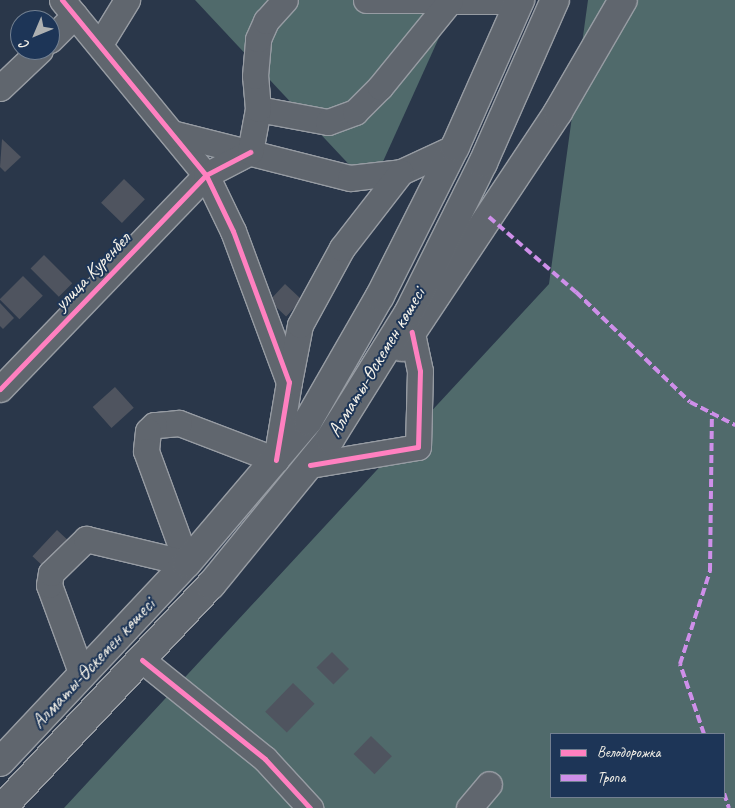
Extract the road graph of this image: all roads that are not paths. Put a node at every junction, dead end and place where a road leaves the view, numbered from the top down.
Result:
1 (127, 0) edge
2 (285, 0) edge
3 (366, 0) edge
4 (520, 0) edge
5 (623, 0) edge
6 (450, 2) junction
7 (553, 5) edge
8 (69, 8) edge
9 (60, 23) edge
10 (100, 44) junction
11 (29, 60) edge
12 (0, 88) edge
13 (258, 109) junction
14 (172, 133) junction
15 (455, 147) junction
16 (250, 152) junction
17 (401, 172) junction
18 (206, 175) junction
19 (412, 332) junction
20 (289, 382) junction
21 (0, 389) edge
22 (330, 440) junction
23 (276, 460) junction
24 (310, 465) junction
25 (187, 563) junction
26 (142, 660) junction
27 (82, 675) junction
28 (0, 762) edge
29 (0, 766) edge
30 (489, 784) dead end
31 (22, 787) junction
32 (2, 808) edge
33 (310, 808) edge
34 (469, 808) edge

1 - 10 street
2 - 13 street
3 - 6 street
4 - 6 street
4 - 7 main road
4 - 15 main road, Алматы-Өскемен көшесі
5 - 19 main road
6 - 13 street
7 - 22 main road, Алматы-Өскемен көшесі
8 - 9 street
8 - 10 street
10 - 14 street
11 - 12 street
13 - 16 street
14 - 16 street
14 - 18 street
15 - 17 street
15 - 23 main road, Алматы-Өскемен көшесі
16 - 17 street
16 - 18 street, улица Куренбел
17 - 20 street
18 - 20 street
18 - 21 street, улица Куренбел
19 - 22 main road
19 - 24 street
20 - 23 street
22 - 24 main road, Алматы-Өскемен көшесі
23 - 25 main road, Алматы-Өскемен көшесі
23 - 25 street
24 - 26 main road, Алматы-Өскемен көшесі
25 - 27 main road, Алматы-Өскемен көшесі
25 - 27 street
26 - 31 main road, Алматы-Өскемен көшесі
26 - 33 street
27 - 28 main road, Алматы-Өскемен көшесі
29 - 31 main road
30 - 34 street
31 - 32 main road, Алматы-Өскемен көшесі

